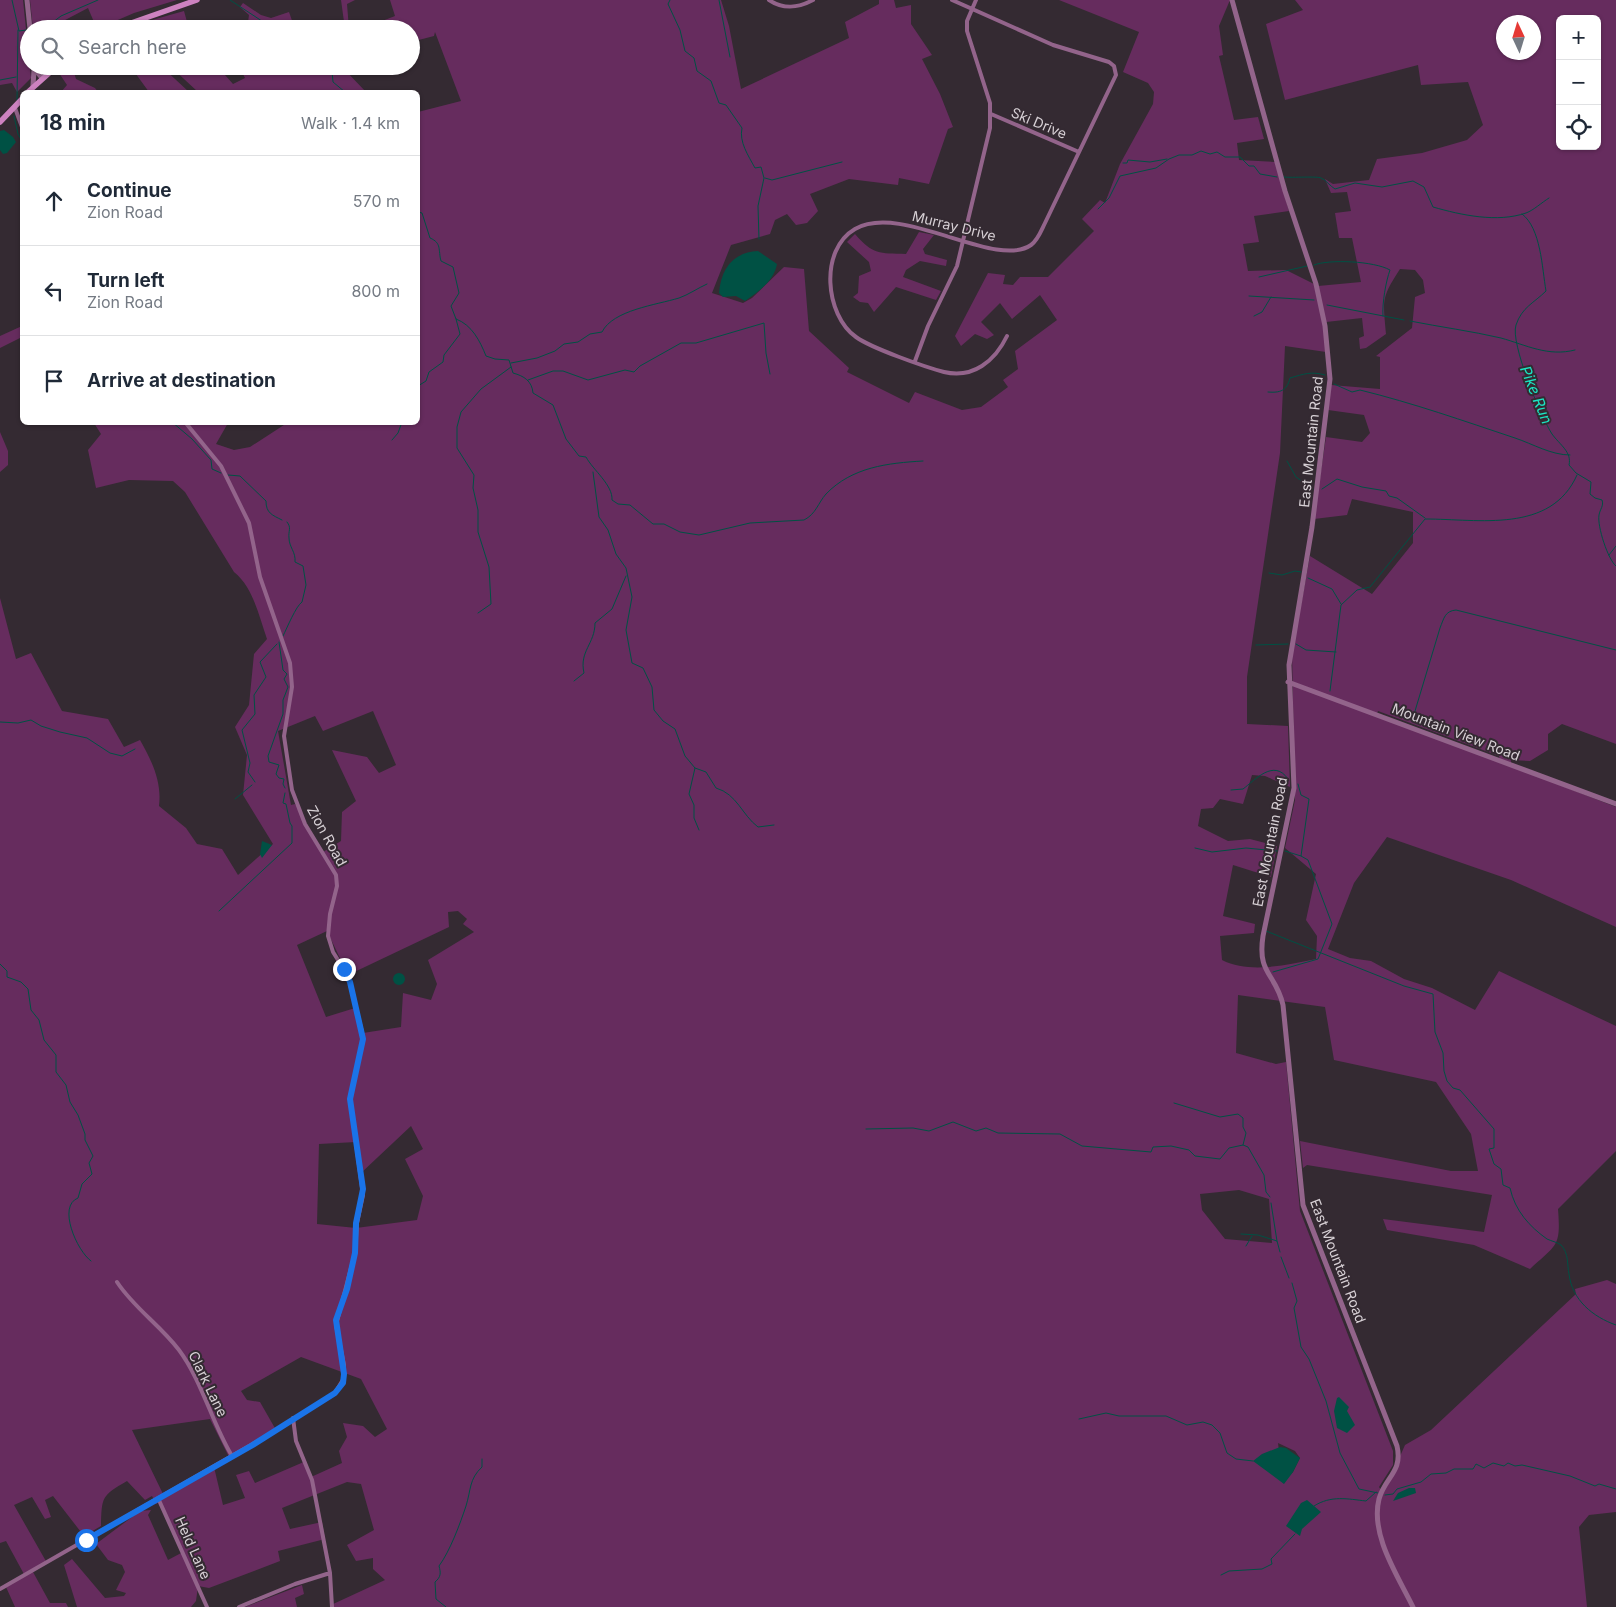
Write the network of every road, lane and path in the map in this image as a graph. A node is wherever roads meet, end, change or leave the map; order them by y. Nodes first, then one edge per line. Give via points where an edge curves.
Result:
1 (27, 0) edge
2 (196, 0) edge
3 (769, 0) edge
4 (813, 0) edge
5 (952, 0) edge
6 (976, 0) edge
7 (1232, 0) edge
8 (972, 9) junction
9 (29, 20) edge
10 (139, 20) edge
11 (33, 75) edge
12 (39, 75) edge
13 (46, 75) edge
14 (42, 78) junction
15 (33, 86) junction
16 (30, 90) edge
17 (20, 102) edge
18 (15, 108) junction
19 (991, 114) junction
20 (0, 122) edge
21 (20, 122) edge
22 (1079, 152) junction
23 (963, 240) junction
24 (1007, 336) dead end
25 (915, 361) junction
26 (187, 425) edge
27 (1288, 682) junction
28 (1616, 804) edge
29 (117, 1282) dead end
30 (293, 1418) junction
31 (232, 1456) junction
32 (158, 1498) junction
33 (330, 1573) junction
34 (0, 1590) edge
35 (207, 1607) edge
36 (239, 1607) edge
37 (332, 1607) edge
38 (1413, 1607) edge

1 - 9 street
2 - 10 main road
3 - 4 street via 791,7
5 - 8 street, Murray Drive
6 - 8 street
7 - 27 street, East Mountain Road via 1281,180 1316,284 1330,368 1320,473
8 - 19 street via 967,21 967,35
8 - 22 street, Murray Drive via 1053,45 1114,66 1116,75
11 - 15 street
12 - 14 street
13 - 14 main road
14 - 15 main road
15 - 16 main road
17 - 18 main road
18 - 20 main road
18 - 21 street
19 - 22 street, Ski Drive
19 - 23 street via 989,136
22 - 23 street, Murray Drive via 1033,243 1013,250 969,244
23 - 25 street via 957,266
23 - 25 street, Murray Drive via 891,222 878,222 864,224 852,231 834,252 830,280 844,325 861,341
24 - 25 street, Murray Drive via 993,359 970,372 949,373
26 - 30 street, Zion Road via 221,466 249,523 262,585 290,663 293,679 284,736 292,790 305,824 336,875 328,936 333,952 348,976 362,1032 350,1099 363,1195 356,1223 353,1262 336,1326 344,1378 335,1393
27 - 28 street, Mountain View Road
27 - 38 street, East Mountain Road via 1294,788 1261,959 1283,1005 1303,1205 1398,1446 1398,1463 1380,1496 1378,1518 1385,1548
29 - 31 street, Clark Lane via 181,1354
30 - 31 street, Zion Road
30 - 33 street via 296,1441 312,1480
31 - 32 street, Zion Road
32 - 34 street, Zion Road
32 - 35 street, Held Lane
33 - 36 street
33 - 37 street

